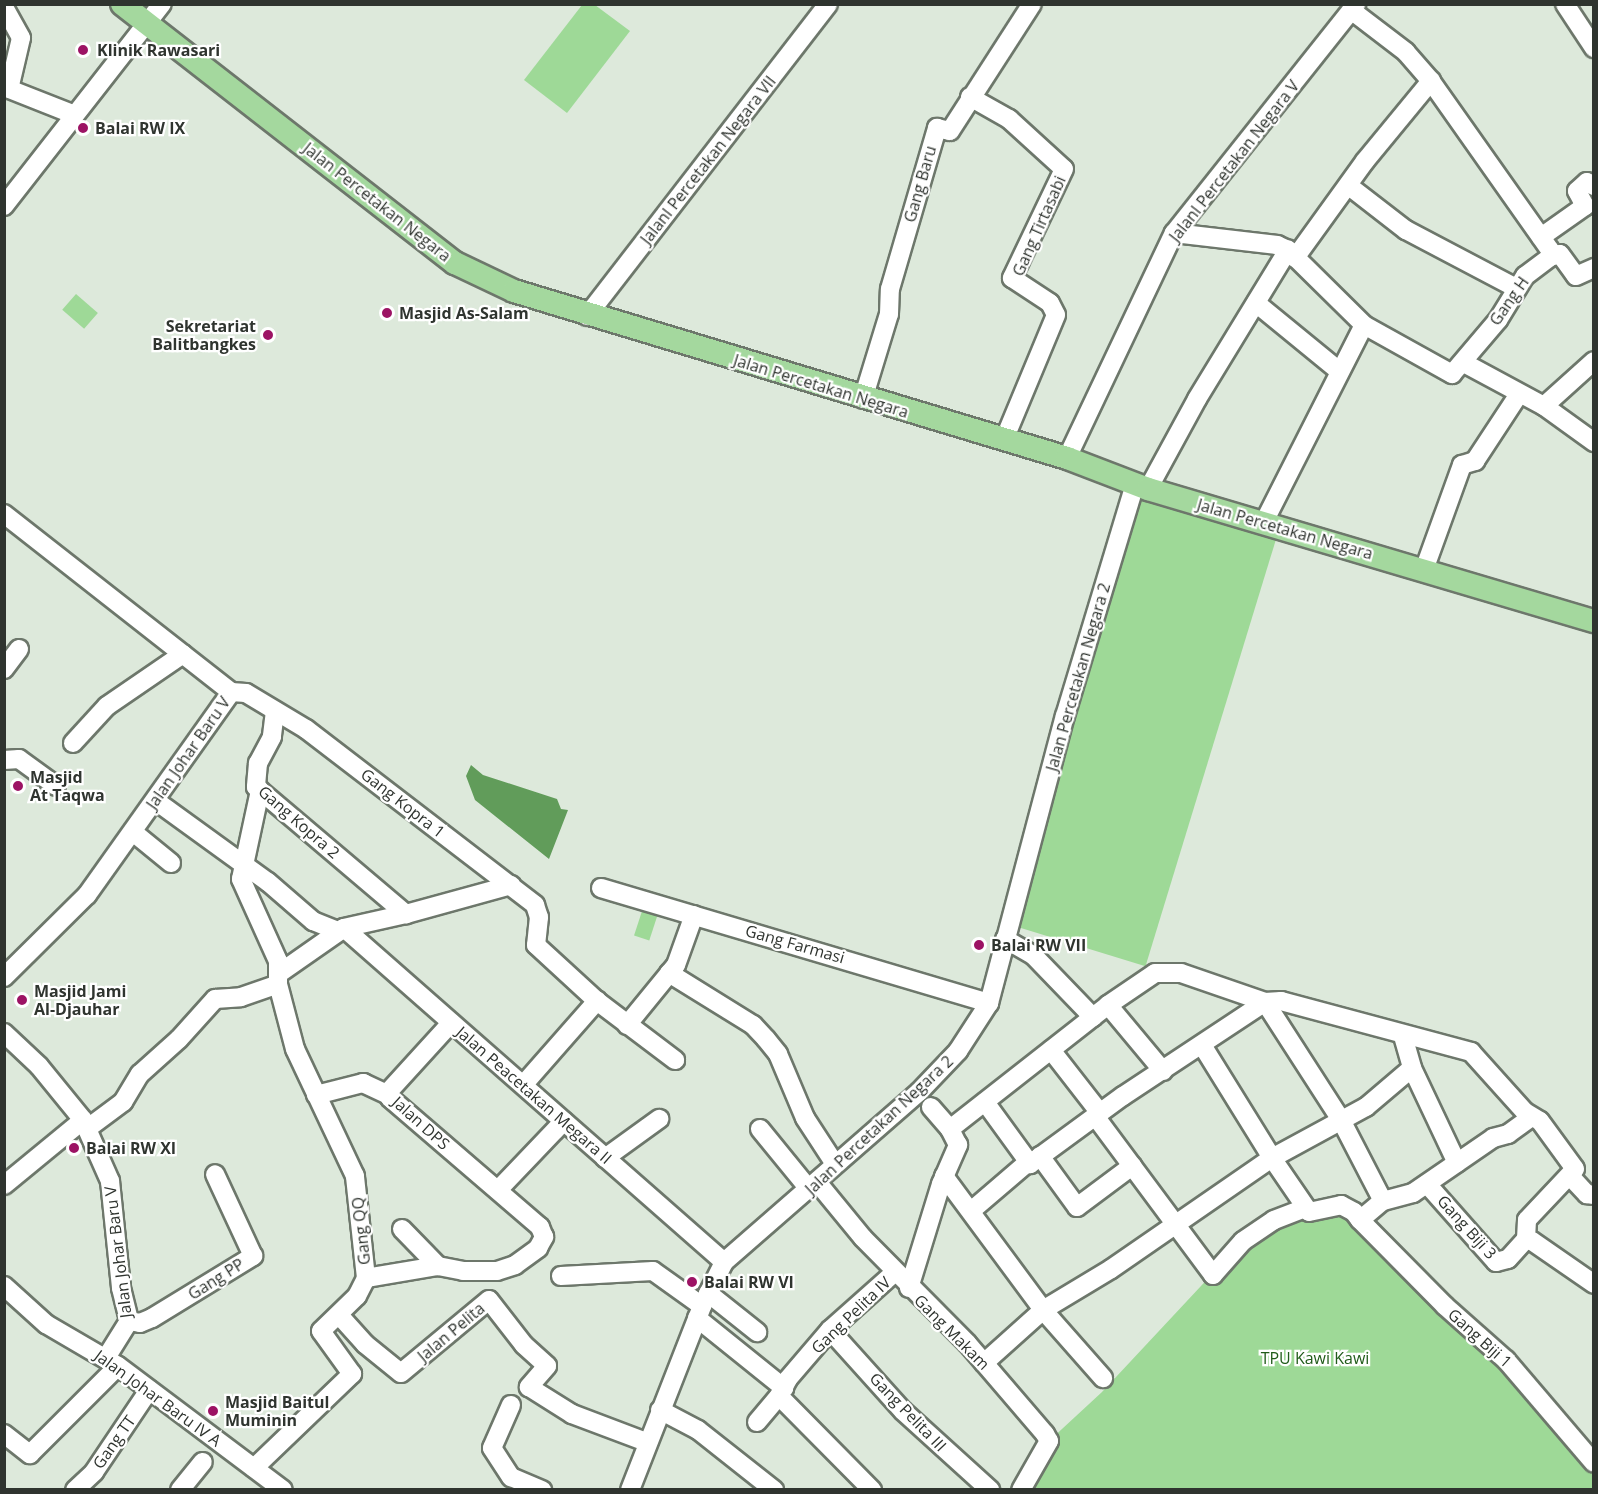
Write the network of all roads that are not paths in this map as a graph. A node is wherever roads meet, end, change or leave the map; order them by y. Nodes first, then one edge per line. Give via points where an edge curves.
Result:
1 (122, 4) edge
2 (162, 4) edge
3 (1032, 4) edge
4 (1565, 4) edge
5 (4, 7) edge
6 (823, 7) edge
7 (1354, 8) edge
8 (146, 24) junction
9 (1593, 48) edge
10 (1431, 81) junction
11 (7, 88) edge
12 (970, 97) junction
13 (75, 115) junction
14 (1349, 186) junction
15 (1593, 186) edge
16 (4, 206) edge
17 (1174, 233) junction
18 (1541, 237) junction
19 (1292, 254) junction
20 (1550, 256) junction
21 (1593, 268) edge
22 (1516, 288) junction
23 (1256, 303) junction
24 (587, 316) junction
25 (1364, 325) junction
26 (1593, 361) edge
27 (1464, 363) junction
28 (1339, 371) junction
29 (1520, 394) junction
30 (863, 399) junction
31 (1544, 406) junction
32 (1004, 440) junction
33 (1593, 442) edge
34 (1067, 458) junction
35 (1142, 486) junction
36 (6, 520) edge
37 (1263, 524) junction
38 (1424, 570) junction
39 (1593, 621) edge
40 (19, 649) dead end
41 (183, 654) junction
42 (4, 669) edge
43 (231, 692) junction
44 (275, 711) junction
45 (73, 743) dead end
46 (4, 760) edge
47 (56, 786) dead end
48 (260, 790) junction
49 (156, 801) junction
50 (133, 832) junction
51 (171, 863) dead end
52 (242, 865) junction
53 (511, 885) junction
54 (601, 888) dead end
55 (404, 913) junction
56 (694, 915) junction
57 (341, 930) junction
58 (1005, 939) junction
59 (669, 973) junction
60 (4, 977) edge
61 (278, 979) junction
62 (597, 1001) junction
63 (1264, 1002) junction
64 (989, 1003) junction
65 (1108, 1005) junction
66 (1093, 1017) junction
67 (451, 1023) junction
68 (627, 1025) junction
69 (4, 1033) edge
70 (1403, 1036) junction
71 (1202, 1045) junction
72 (1051, 1050) junction
73 (675, 1060) dead end
74 (1412, 1068) junction
75 (1163, 1071) junction
76 (524, 1084) junction
77 (316, 1095) junction
78 (388, 1095) junction
79 (985, 1102) junction
80 (931, 1107) dead end
81 (1097, 1114) junction
82 (1531, 1117) junction
83 (659, 1119) dead end
84 (1341, 1120) junction
85 (564, 1121) junction
86 (85, 1124) junction
87 (760, 1129) dead end
88 (950, 1129) junction
89 (604, 1158) junction
90 (1272, 1158) junction
91 (1034, 1160) junction
92 (1457, 1163) junction
93 (835, 1164) junction
94 (1132, 1166) junction
95 (215, 1174) dead end
96 (944, 1176) junction
97 (1570, 1176) junction
98 (1427, 1184) junction
99 (4, 1185) edge
100 (813, 1185) junction
101 (498, 1190) junction
102 (1593, 1195) edge
103 (1383, 1201) junction
104 (1305, 1208) junction
105 (971, 1212) junction
106 (1360, 1220) junction
107 (1177, 1224) junction
108 (402, 1228) dead end
109 (1526, 1239) junction
110 (724, 1262) junction
111 (438, 1266) junction
112 (896, 1272) junction
113 (561, 1276) dead end
114 (366, 1278) junction
115 (1593, 1284) edge
116 (909, 1288) junction
117 (8, 1297) edge
118 (702, 1305) junction
119 (1043, 1310) junction
120 (339, 1315) junction
121 (129, 1321) junction
122 (830, 1330) junction
123 (757, 1332) dead end
124 (112, 1362) junction
125 (984, 1363) junction
126 (1103, 1378) dead end
127 (150, 1390) junction
128 (781, 1392) junction
129 (511, 1405) dead end
130 (660, 1410) junction
131 (757, 1422) dead end
132 (4, 1434) edge
133 (646, 1443) junction
134 (203, 1462) dead end
135 (1593, 1463) edge
136 (254, 1468) junction
137 (637, 1486) edge
138 (75, 1490) edge
139 (180, 1490) edge
140 (283, 1490) edge
141 (542, 1490) edge
142 (774, 1490) edge
143 (872, 1490) edge
144 (990, 1490) edge
145 (1021, 1490) edge

1 - 8 main road, Jalan Percetakan Negara
2 - 8 street
3 - 12 street, Gang Baru
4 - 9 street
5 - 11 street via 21,38
6 - 24 street, Jalanl Percetakan Negara VII
7 - 10 street via 1406,52
7 - 17 street, Jalanl Percetakan Negara V
8 - 13 street
8 - 24 main road, Jalan Percetakan Negara via 455,263 514,291
10 - 14 street, Jalan Percetakan Negara 2
10 - 18 street
11 - 13 street
12 - 30 street, Gang Baru via 950,130 937,128
12 - 32 street, Gang Tirtasabi via 1009,119 1064,169 1012,278 1056,308 1056,315
13 - 16 street
14 - 19 street, Jalan Percetakan Negara 2
14 - 22 street via 1406,230
15 - 18 street via 1587,182 1576,192 1584,208
17 - 19 street via 1277,245
17 - 34 street, Jalanl Percetakan Negara V
18 - 20 street
19 - 23 street, Jalan Percetakan Negara 2
19 - 25 street
20 - 21 street via 1560,254 1576,276
20 - 22 street, Gang H
22 - 27 street, Gang H
23 - 28 street
23 - 35 street, Jalan Percetakan Negara 2
24 - 30 main road, Jalan Percetakan Negara
25 - 27 street via 1448,373 1457,373
25 - 28 street
26 - 31 street
27 - 29 street
28 - 37 street
29 - 31 street
29 - 38 street via 1475,461 1462,465
30 - 32 main road, Jalan Percetakan Negara
31 - 33 street
32 - 34 main road, Jalan Percetakan Negara
34 - 35 main road, Jalan Percetakan Negara
35 - 37 main road, Jalan Percetakan Negara
35 - 58 street, Jalan Percetakan Negara 2 via 1065,716
36 - 41 street, Jalan Johar Baru V
37 - 38 main road, Jalan Percetakan Negara
38 - 39 main road, Jalan Percetakan Negara
40 - 42 street
41 - 43 street, Jalan Johar Baru V
41 - 45 street via 107,706
43 - 44 street, Gang Kopra 1 via 246,693
43 - 49 street, Jalan Johar Baru V
44 - 48 street, Gang Kopra 2 via 272,737 254,780
44 - 53 street, Gang Kopra 1 via 351,761
46 - 47 street via 23,761
48 - 52 street
48 - 55 street, Gang Kopra 2
49 - 50 street, Jalan Johar Baru V
49 - 52 street, Jalan Peacetakan Megara II
50 - 51 street
50 - 60 street, Jalan Johar Baru V via 87,895
52 - 57 street, Jalan Peacetakan Megara II via 313,921
52 - 61 street, Gang QQ via 242,879 267,932
53 - 55 street
53 - 62 street, Gang Kopra 1 via 538,911 536,945
54 - 56 street, Gang Farmasi
55 - 57 street
56 - 59 street via 680,957
56 - 64 street, Gang Farmasi
57 - 61 street
57 - 67 street, Jalan Peacetakan Megara II
58 - 64 street, Jalan Percetakan Negara 2
58 - 66 street via 1034,956
59 - 68 street
59 - 93 street via 753,1025 766,1039 778,1054 805,1118
61 - 77 street, Gang QQ via 295,1049
61 - 86 street via 241,998 215,999 140,1074 123,1102
62 - 68 street
62 - 76 street
63 - 65 street via 1166,972 1148,976
63 - 70 street via 1281,1001
63 - 71 street
63 - 84 street
64 - 93 street, Jalan Percetakan Negara 2 via 970,1036 946,1064
65 - 66 street
65 - 75 street
66 - 72 street
67 - 76 street, Jalan Peacetakan Megara II
67 - 78 street, Jalan DPS
68 - 73 street
69 - 86 street, Jalan Johar Baru V via 39,1066
70 - 74 street
70 - 82 street via 1471,1052
71 - 75 street
71 - 90 street
72 - 79 street
72 - 81 street
74 - 84 street via 1366,1107
74 - 92 street
75 - 81 street
76 - 85 street, Jalan Peacetakan Megara II
77 - 78 street via 363,1083
77 - 114 street, Gang QQ via 355,1176
78 - 101 street, Jalan DPS
79 - 88 street
79 - 91 street
80 - 88 street
81 - 91 street
81 - 94 street
82 - 92 street
82 - 97 street via 1540,1121 1574,1164
83 - 89 street
84 - 90 street
84 - 103 street
85 - 89 street, Jalan Peacetakan Megara II
85 - 101 street
86 - 99 street
86 - 121 street, Jalan Johar Baru V via 112,1189 116,1249
87 - 100 street, Gang Makam
88 - 96 street via 958,1145
89 - 110 street, Jalan Peacetakan Megara II
90 - 104 street
90 - 107 street
91 - 94 street via 1077,1207
91 - 105 street
92 - 98 street
93 - 100 street, Jalan Percetakan Negara 2
94 - 107 street
95 - 121 street, Gang PP via 254,1256 152,1318 140,1323
96 - 105 street
96 - 116 street
97 - 102 street via 1587,1194
97 - 109 street via 1527,1220
98 - 103 street via 1413,1194
98 - 109 street, Gang Biji 3 via 1496,1262 1508,1259
100 - 110 street, Jalan Percetakan Negara 2
100 - 112 street, Gang Makam
101 - 111 street, Jalan DPS via 540,1227 544,1237 538,1248 496,1271
103 - 106 street
104 - 106 street, Gang Biji 1 via 1315,1212 1341,1205
104 - 107 street via 1274,1220 1243,1241 1213,1275
105 - 119 street
106 - 135 street, Gang Biji 1 via 1445,1306 1506,1360
107 - 119 street
108 - 111 street
109 - 115 street
110 - 118 street, Jalan Percetakan Negara 2
111 - 114 street
112 - 116 street, Gang Makam
112 - 122 street, Gang Pelita IV
113 - 118 street via 653,1270
114 - 120 street, Gang QQ via 357,1296
116 - 125 street, Gang Makam
117 - 124 street, Jalan Johar Baru IV A
118 - 123 street
118 - 128 street
118 - 130 street, Jalan Percetakan Negara 2
119 - 125 street
119 - 126 street
120 - 133 street, Jalan Pelita via 365,1344 401,1373 489,1300 546,1366 529,1387 572,1414
120 - 136 street, Gang QQ via 321,1331 352,1374
121 - 124 street, Jalan Johar Baru V
122 - 128 street, Gang Pelita IV
122 - 144 street, Gang Pelita III via 903,1411
124 - 127 street, Jalan Johar Baru IV A
124 - 132 street, Jalan Johar Baru V via 30,1454
125 - 145 street, Gang Makam via 1048,1441
127 - 136 street, Jalan Johar Baru IV A
127 - 138 street, Gang TT via 94,1472
128 - 131 street, Gang Pelita IV
128 - 143 street
129 - 141 street via 492,1448 511,1477
130 - 133 street, Jalan Percetakan Negara 2
130 - 142 street via 698,1430
133 - 137 street, Jalan Percetakan Negara 2
134 - 139 street
136 - 140 street, Jalan Johar Baru IV A

